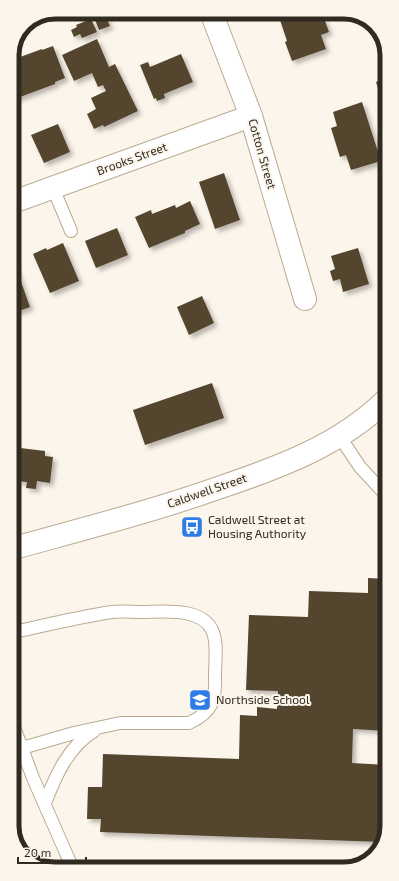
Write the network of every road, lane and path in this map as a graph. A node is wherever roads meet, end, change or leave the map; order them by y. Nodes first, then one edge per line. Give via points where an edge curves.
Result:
1 (214, 19) edge
2 (251, 116) junction
3 (53, 188) junction
4 (19, 197) edge
5 (71, 231) dead end
6 (305, 299) dead end
7 (380, 405) edge
8 (340, 436) junction
9 (380, 489) edge
10 (19, 547) edge
11 (19, 631) edge
12 (99, 728) junction
13 (19, 740) edge
14 (22, 748) junction
15 (45, 803) junction
16 (70, 862) edge

1 - 2 street, Cotton Street
2 - 3 street, Brooks Street
2 - 6 street, Cotton Street
3 - 4 street, Brooks Street
3 - 5 lane
7 - 8 street, Caldwell Street
8 - 9 lane via 360,467
8 - 10 street, Caldwell Street via 298,459 175,503
11 - 12 lane via 114,612 182,612 206,621 215,640 216,686 209,709 188,723 120,723
12 - 14 lane
12 - 15 lane via 83,738 72,750 52,784
13 - 14 lane
14 - 15 lane
15 - 16 lane

